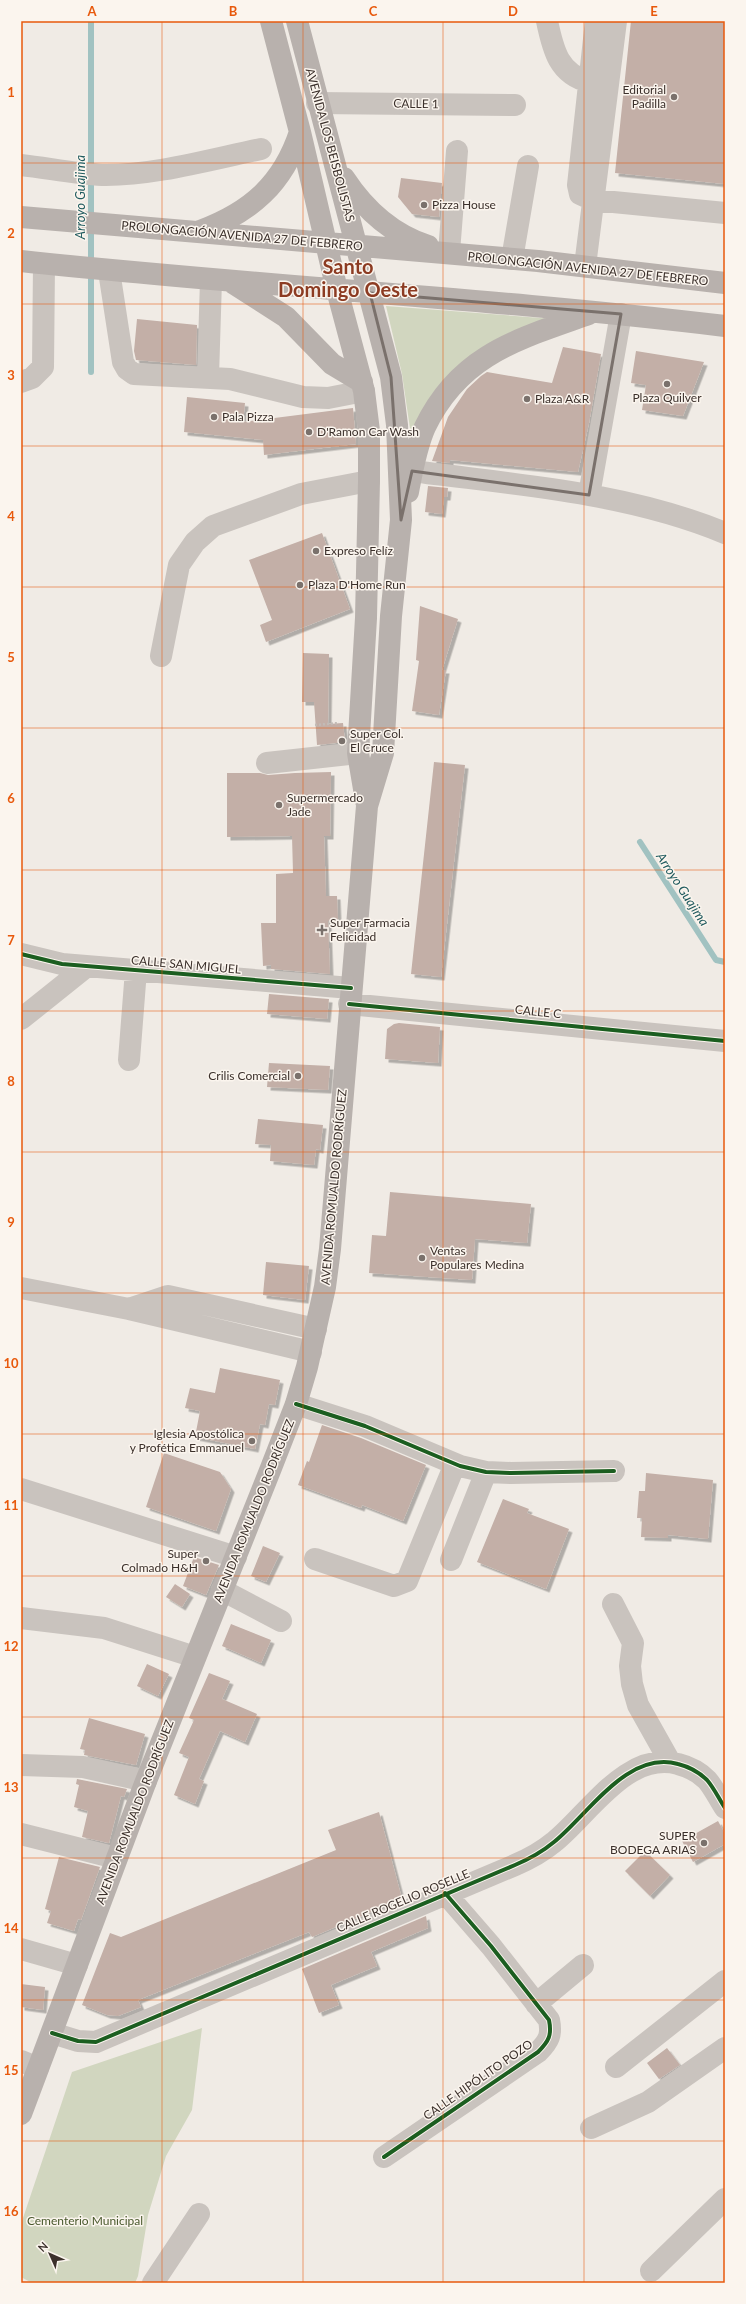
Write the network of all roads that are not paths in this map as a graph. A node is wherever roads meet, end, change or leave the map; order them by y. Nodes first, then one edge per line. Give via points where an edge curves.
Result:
1 (271, 21) edge
2 (297, 21) edge
3 (547, 21) edge
4 (596, 21) edge
5 (616, 21) edge
6 (590, 82) junction
7 (317, 103) junction
8 (515, 106) dead end
9 (300, 132) junction
10 (261, 149) dead end
11 (457, 150) dead end
12 (21, 165) edge
13 (335, 165) junction
14 (528, 166) dead end
15 (593, 200) junction
16 (725, 213) edge
17 (21, 217) edge
18 (195, 233) junction
19 (325, 242) junction
20 (358, 246) junction
21 (452, 254) junction
22 (512, 259) junction
23 (21, 261) edge
24 (49, 264) junction
25 (585, 266) junction
26 (104, 271) junction
27 (218, 280) junction
28 (725, 283) edge
29 (337, 290) junction
30 (370, 293) junction
31 (596, 311) junction
32 (620, 314) junction
33 (725, 326) edge
34 (208, 377) junction
35 (21, 382) edge
36 (363, 387) junction
37 (412, 471) junction
38 (370, 481) junction
39 (589, 495) junction
40 (401, 520) junction
41 (725, 533) edge
42 (161, 656) dead end
43 (358, 753) junction
44 (267, 763) dead end
45 (367, 806) junction
46 (21, 954) edge
47 (86, 966) junction
48 (136, 970) junction
49 (350, 996) junction
50 (21, 1019) edge
51 (725, 1041) edge
52 (129, 1060) dead end
53 (21, 1288) edge
54 (129, 1309) junction
55 (316, 1329) junction
56 (311, 1352) junction
57 (296, 1404) junction
58 (455, 1464) junction
59 (614, 1471) dead end
60 (486, 1472) junction
61 (21, 1489) edge
62 (236, 1556) junction
63 (315, 1559) dead end
64 (451, 1560) dead end
65 (222, 1590) junction
66 (613, 1604) dead end
67 (21, 1618) edge
68 (282, 1621) dead end
69 (195, 1657) junction
70 (670, 1762) junction
71 (21, 1765) edge
72 (146, 1780) junction
73 (725, 1808) edge
74 (21, 1834) edge
75 (116, 1858) junction
76 (446, 1893) junction
77 (21, 1949) edge
78 (78, 1965) junction
79 (583, 1965) dead end
80 (725, 1981) edge
81 (536, 2004) junction
82 (52, 2033) junction
83 (725, 2048) edge
84 (30, 2065) edge
85 (616, 2067) dead end
86 (21, 2114) edge
87 (591, 2128) dead end
88 (384, 2157) dead end
89 (725, 2199) edge
90 (199, 2214) dead end
91 (651, 2272) dead end
92 (153, 2283) edge

1 - 9 main road
2 - 7 main road, AVENIDA LOS BEISBOLISTAS
3 - 6 street via 551,42 566,72 577,79
4 - 6 street
5 - 15 street
6 - 15 street via 578,185 580,194
7 - 8 street, CALLE 1
7 - 13 main road, AVENIDA LOS BEISBOLISTAS
9 - 18 main road via 292,155 278,177 261,196 241,212
9 - 19 main road
10 - 12 street via 172,167 102,175
11 - 21 street
13 - 20 main road, AVENIDA LOS BEISBOLISTAS
13 - 21 main road via 372,215 397,233
14 - 22 street
15 - 16 street
15 - 25 street
17 - 18 main road, PROLONGACIÓN AVENIDA 27 DE FEBRERO
18 - 19 main road, PROLONGACIÓN AVENIDA 27 DE FEBRERO
19 - 20 main road, PROLONGACIÓN AVENIDA 27 DE FEBRERO
19 - 29 main road
20 - 21 main road, PROLONGACIÓN AVENIDA 27 DE FEBRERO
20 - 30 main road, AVENIDA LOS BEISBOLISTAS
21 - 22 main road, PROLONGACIÓN AVENIDA 27 DE FEBRERO
22 - 25 main road, PROLONGACIÓN AVENIDA 27 DE FEBRERO
23 - 24 main road
24 - 26 main road
24 - 35 street via 43,367 32,378
25 - 28 main road, PROLONGACIÓN AVENIDA 27 DE FEBRERO
26 - 27 main road
26 - 34 street via 123,362 127,369 134,374
27 - 29 main road
27 - 34 street
27 - 36 main road via 286,317 332,364
29 - 30 main road
29 - 36 main road, AVENIDA ROMUALDO RODRÍGUEZ
30 - 31 main road
30 - 40 main road, AVENIDA ROMUALDO RODRÍGUEZ via 391,377 397,425
31 - 32 main road
31 - 37 main road via 512,342 491,353 462,374 434,410 424,429
32 - 33 main road
32 - 39 street
34 - 36 street via 247,383 304,397 328,398
36 - 38 main road, AVENIDA ROMUALDO RODRÍGUEZ via 369,431
37 - 39 street
37 - 40 main road
38 - 42 street via 302,494 213,526 195,542 179,565
38 - 43 main road, AVENIDA ROMUALDO RODRÍGUEZ via 366,618
39 - 41 street via 695,520
40 - 45 main road, AVENIDA ROMUALDO RODRÍGUEZ via 391,616 383,753
43 - 44 street
43 - 45 main road, AVENIDA ROMUALDO RODRÍGUEZ
45 - 49 main road, AVENIDA ROMUALDO RODRÍGUEZ
46 - 47 street, CALLE SAN MIGUEL via 62,964
47 - 48 street, CALLE SAN MIGUEL
47 - 50 street
48 - 49 street, CALLE SAN MIGUEL
48 - 52 street
49 - 51 street, CALLE C
49 - 55 main road, AVENIDA ROMUALDO RODRÍGUEZ via 330,1249
53 - 54 street
54 - 55 street via 168,1296
54 - 56 street
55 - 56 main road, AVENIDA ROMUALDO RODRÍGUEZ
56 - 57 main road, AVENIDA ROMUALDO RODRÍGUEZ
57 - 58 street via 365,1426
57 - 62 main road, AVENIDA ROMUALDO RODRÍGUEZ
58 - 60 street
58 - 63 street via 407,1581 394,1586
59 - 60 street
60 - 64 street
61 - 62 street
62 - 65 main road, AVENIDA ROMUALDO RODRÍGUEZ
65 - 68 street
65 - 69 main road, AVENIDA ROMUALDO RODRÍGUEZ
66 - 70 street via 633,1643 630,1666 638,1706
67 - 69 street via 104,1628
69 - 72 main road, AVENIDA ROMUALDO RODRÍGUEZ
70 - 73 street, CALLE ROGELIO ROSELLE via 694,1768 708,1780
70 - 76 street, CALLE ROGELIO ROSELLE via 644,1765 614,1783 555,1842 535,1856
71 - 72 street via 83,1767
72 - 75 main road, AVENIDA ROMUALDO RODRÍGUEZ
74 - 75 street
75 - 78 main road, AVENIDA ROMUALDO RODRÍGUEZ
76 - 81 street, CALLE HIPÓLITO POZO
76 - 82 street, CALLE ROGELIO ROSELLE via 96,2042 78,2041
77 - 78 street
78 - 82 main road, AVENIDA ROMUALDO RODRÍGUEZ
79 - 81 street
80 - 85 street
81 - 88 street, CALLE HIPÓLITO POZO via 549,2020 549,2042
82 - 84 main road, AVENIDA ROMUALDO RODRÍGUEZ
83 - 87 street via 648,2102
84 - 86 main road, AVENIDA ROMUALDO RODRÍGUEZ
89 - 91 street
90 - 92 street

